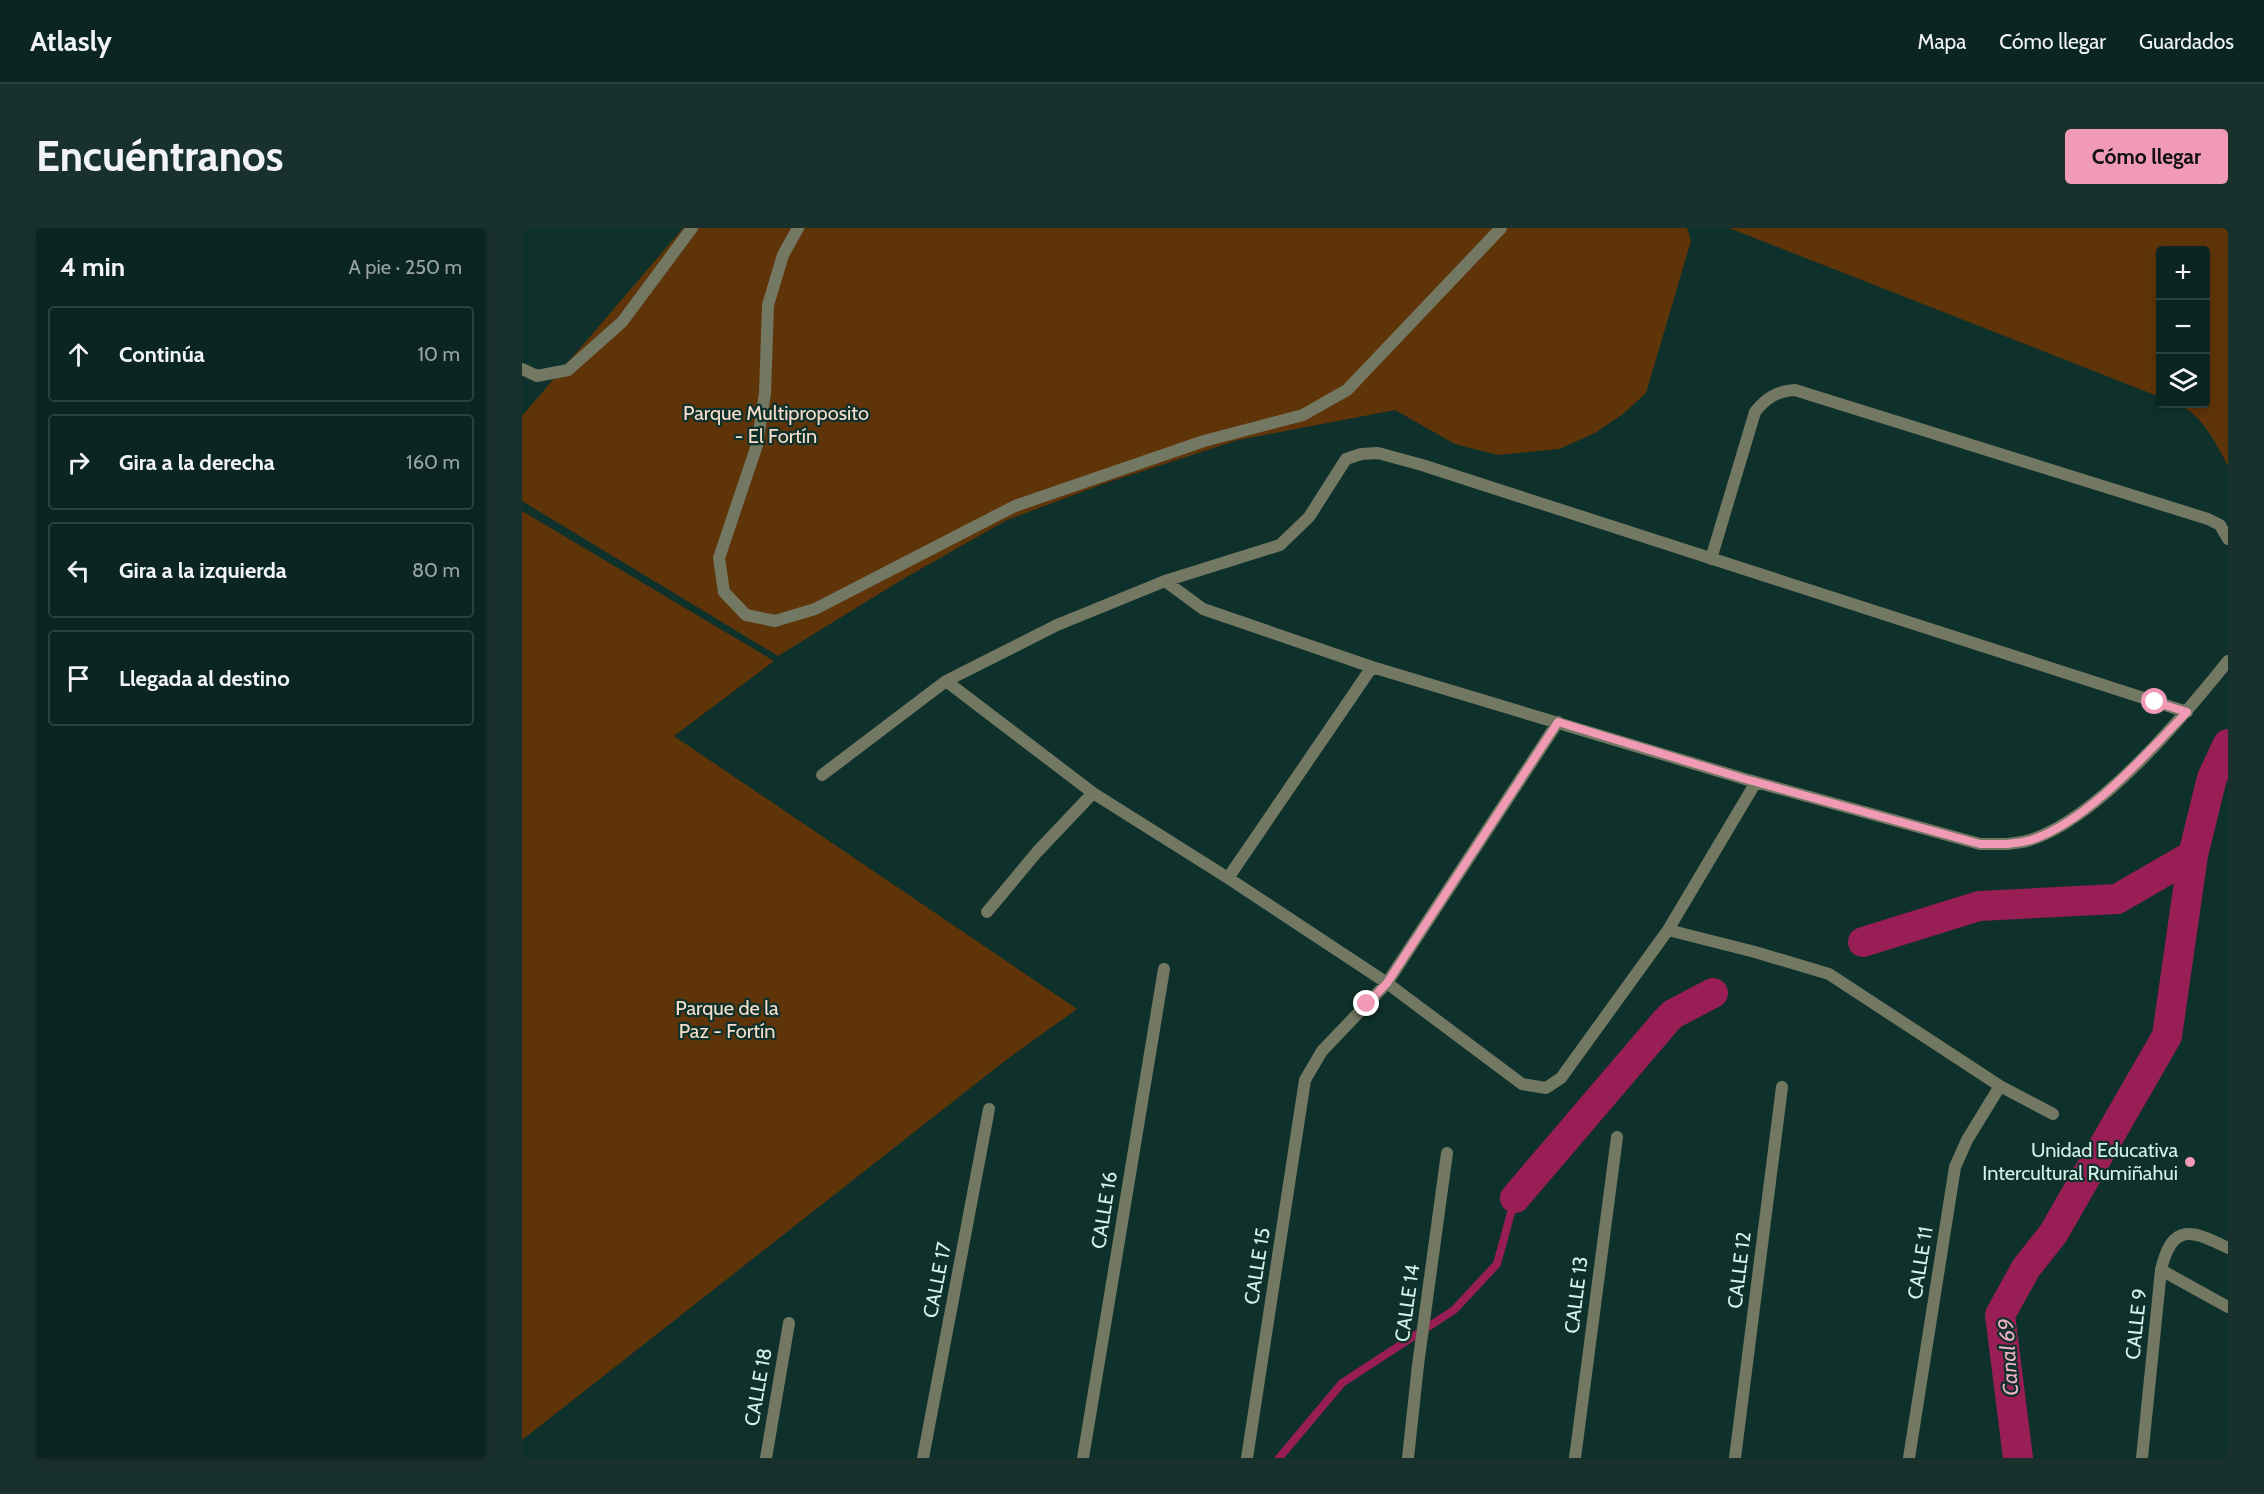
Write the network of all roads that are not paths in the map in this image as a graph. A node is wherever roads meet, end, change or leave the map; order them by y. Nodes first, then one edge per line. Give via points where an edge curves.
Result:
1 (692, 228) edge
2 (798, 228) edge
3 (1501, 228) edge
4 (522, 369) edge
5 (2228, 539) edge
6 (1711, 559) junction
7 (1165, 581) junction
8 (2228, 661) edge
9 (1372, 667) junction
10 (946, 681) junction
11 (2187, 712) junction
12 (1558, 722) junction
13 (822, 776) dead end
14 (1756, 782) junction
15 (1093, 793) junction
16 (1228, 878) junction
17 (987, 912) dead end
18 (1668, 930) junction
19 (1164, 969) dead end
20 (1387, 983) junction
21 (2000, 1086) junction
22 (1782, 1087) dead end
23 (989, 1109) dead end
24 (2054, 1114) dead end
25 (1617, 1137) dead end
26 (1447, 1153) dead end
27 (2228, 1248) edge
28 (2161, 1270) junction
29 (2228, 1306) edge
30 (789, 1323) dead end
31 (766, 1458) edge
32 (924, 1458) edge
33 (1083, 1458) edge
34 (1247, 1458) edge
35 (1408, 1458) edge
36 (1575, 1458) edge
37 (1736, 1458) edge
38 (1909, 1458) edge
39 (2142, 1458) edge

1 - 4 street via 622,322 568,370 537,376
2 - 3 street via 783,255 768,305 765,393 757,445 719,558 724,592 746,615 775,621 815,609 1015,506 1204,441 1303,415 1347,390
5 - 6 street via 2220,525 2208,519 1795,390 1766,399 1755,412
6 - 7 street via 1378,453 1346,459 1308,517 1280,545
6 - 11 street
7 - 9 street via 1203,609
7 - 10 street via 1057,624
8 - 11 street
9 - 12 street
9 - 16 street
10 - 13 street
10 - 15 street
11 - 14 street via 2121,779 2085,809 2043,835 2009,844 1980,844
12 - 14 street
12 - 20 street
14 - 18 street
15 - 16 street
15 - 17 street
16 - 20 street
18 - 20 street via 1561,1078 1546,1088 1522,1084
18 - 21 street via 1828,974
19 - 33 street, CALLE 16
20 - 34 street, CALLE 15 via 1322,1051 1305,1080
21 - 24 street
21 - 38 street, CALLE 11 via 1955,1167
22 - 37 street, CALLE 12
23 - 32 street, CALLE 17
25 - 36 street, CALLE 13
26 - 35 street, CALLE 14
27 - 28 street via 2192,1232 2181,1234 2164,1255
28 - 29 street, CALLE 9
28 - 39 street, CALLE 9
30 - 31 street, CALLE 18

